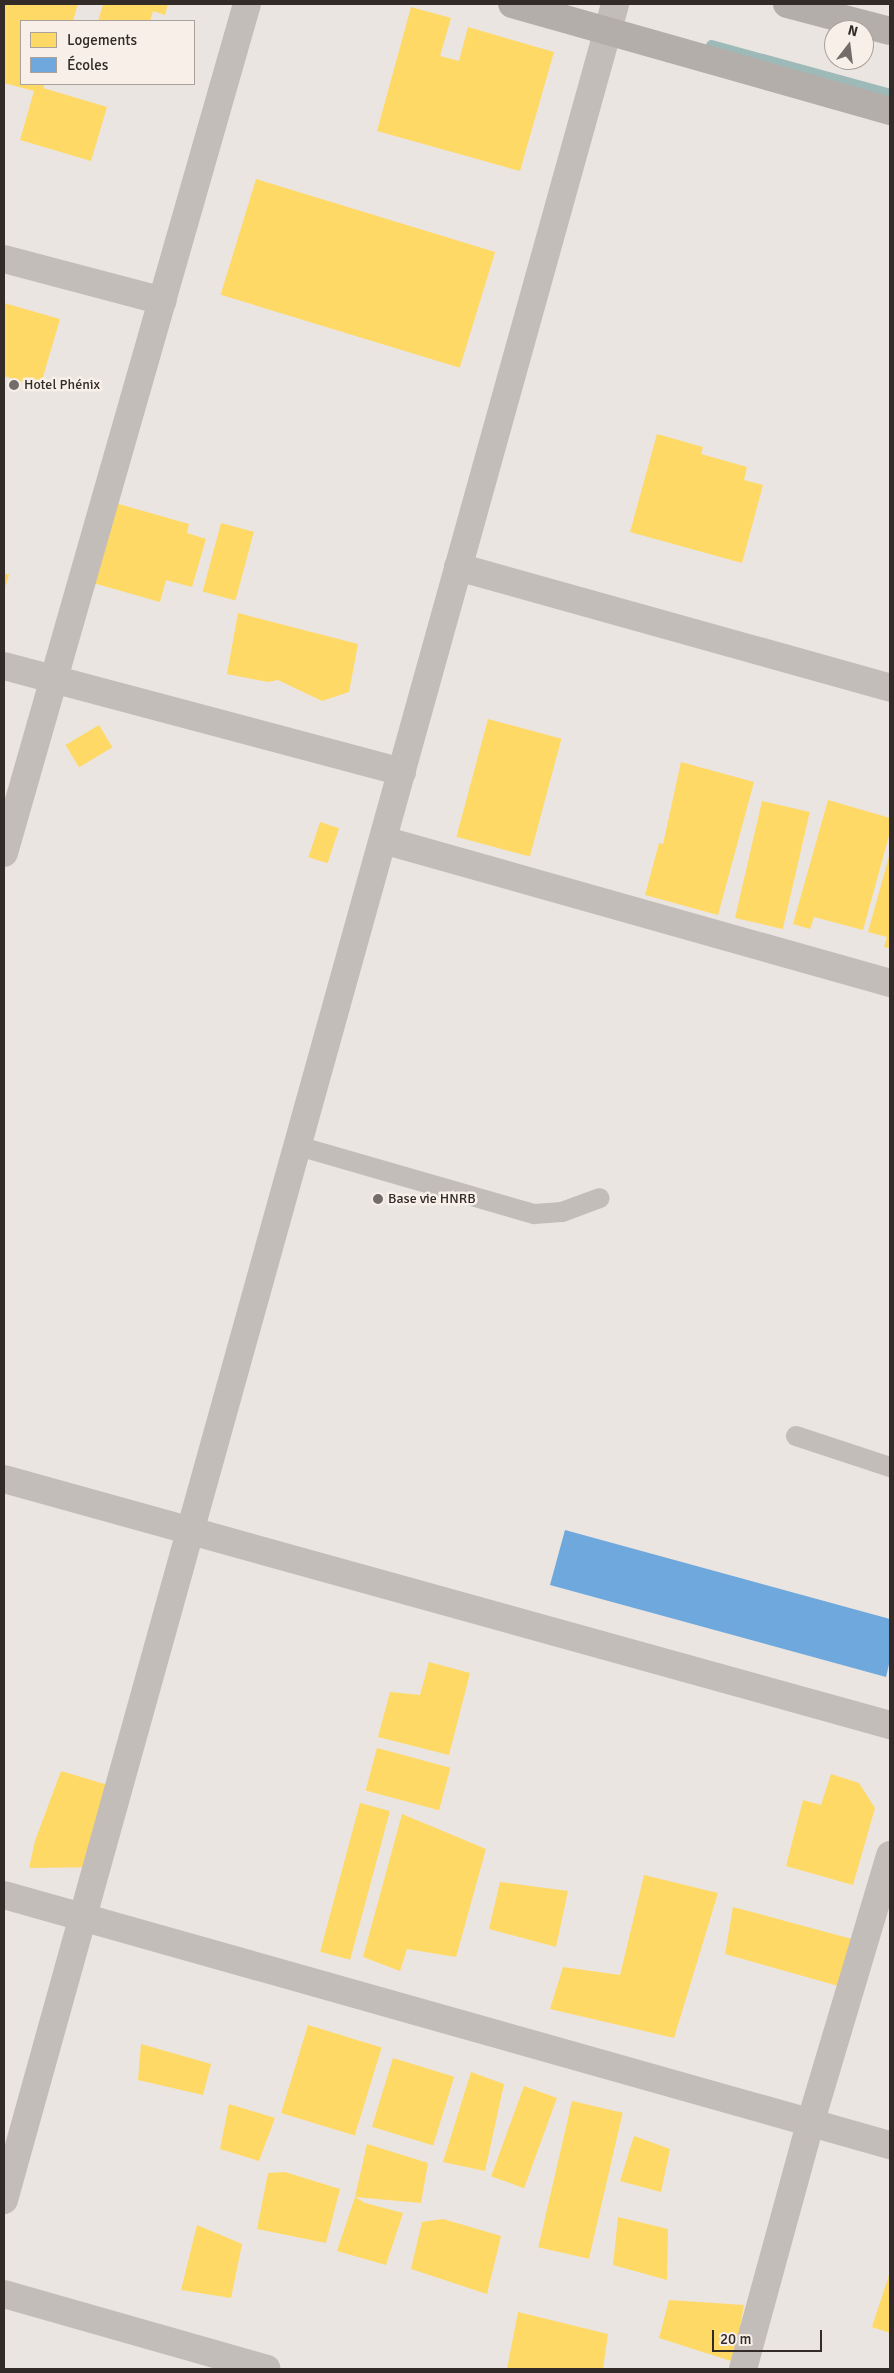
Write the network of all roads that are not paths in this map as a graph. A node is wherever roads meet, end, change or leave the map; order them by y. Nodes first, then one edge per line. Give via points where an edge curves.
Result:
1 (247, 4) edge
2 (512, 4) edge
3 (615, 4) edge
4 (787, 4) edge
5 (607, 29) junction
6 (890, 31) edge
7 (890, 111) edge
8 (4, 259) edge
9 (163, 302) junction
10 (458, 567) junction
11 (4, 666) edge
12 (54, 680) junction
13 (890, 688) edge
14 (402, 772) junction
15 (383, 840) junction
16 (4, 852) edge
17 (890, 983) edge
18 (298, 1146) junction
19 (600, 1198) dead end
20 (796, 1436) dead end
21 (890, 1468) edge
22 (4, 1479) edge
23 (191, 1529) junction
24 (890, 1725) edge
25 (890, 1855) edge
26 (4, 1895) edge
27 (83, 1917) junction
28 (810, 2124) junction
29 (890, 2145) edge
30 (4, 2200) edge
31 (4, 2294) edge
32 (267, 2369) edge
33 (743, 2369) edge

1 - 9 street
2 - 5 street
3 - 5 street
4 - 6 street
5 - 7 street
5 - 10 street
8 - 9 street
9 - 12 street
10 - 13 street
10 - 14 street
11 - 12 street
12 - 14 street
12 - 16 street
14 - 15 street
15 - 17 street
15 - 18 street
18 - 19 lane via 534,1214 562,1212
18 - 23 street
20 - 21 lane
22 - 23 street
23 - 24 street
23 - 27 street
25 - 28 street
26 - 27 street
27 - 28 street
27 - 30 street
28 - 29 street
28 - 33 street
31 - 32 street

